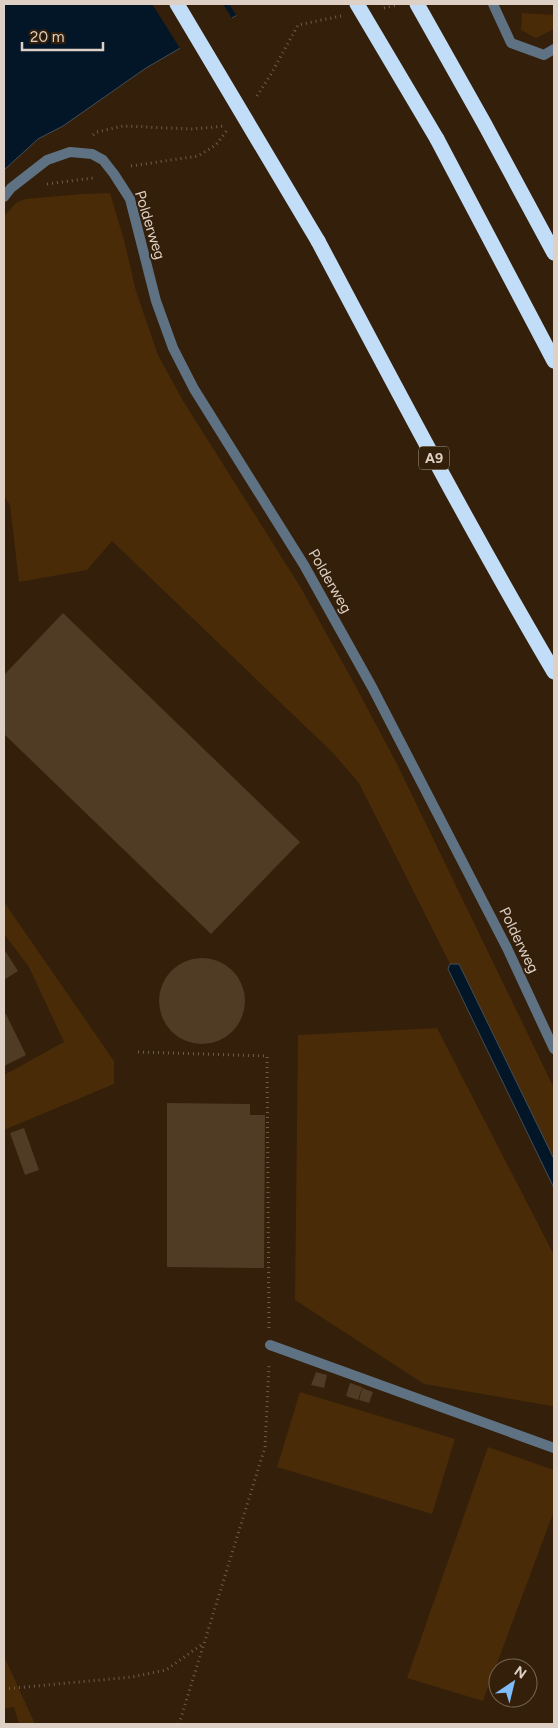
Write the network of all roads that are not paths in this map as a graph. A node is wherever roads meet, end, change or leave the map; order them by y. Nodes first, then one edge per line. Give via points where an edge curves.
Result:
1 (177, 4) edge
2 (357, 4) edge
3 (418, 4) edge
4 (492, 4) edge
5 (554, 49) edge
6 (4, 197) edge
7 (554, 253) edge
8 (554, 361) edge
9 (554, 672) edge
10 (554, 1048) edge
11 (270, 1344) road end
12 (554, 1448) edge

1 - 9 highway, A9, bridge via 318,241 418,430
2 - 8 highway, bridge via 437,139
3 - 7 highway
4 - 5 street via 512,43 544,55
6 - 10 street, Polderweg via 47,160 70,152 92,154 103,160 130,199 156,301 173,348 194,389 304,565 372,687 507,948
11 - 12 street

